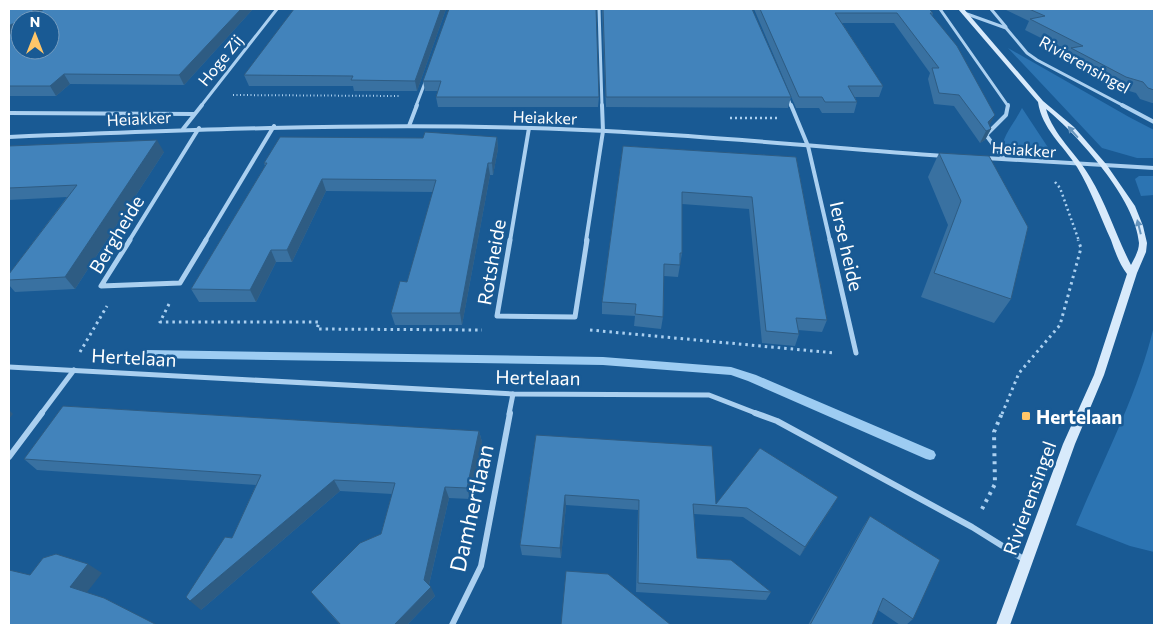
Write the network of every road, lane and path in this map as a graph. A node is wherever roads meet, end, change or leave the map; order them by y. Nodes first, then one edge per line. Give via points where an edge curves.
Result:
1 (277, 9) edge
2 (599, 9) edge
3 (940, 9) edge
4 (960, 9) edge
5 (991, 9) edge
6 (967, 14) junction
7 (1006, 28) junction
8 (426, 79) edge
9 (785, 91) edge
10 (208, 95) junction
11 (420, 96) junction
12 (1041, 102) junction
13 (9, 113) edge
14 (194, 114) junction
15 (1154, 122) edge
16 (274, 126) junction
17 (409, 126) junction
18 (199, 128) junction
19 (529, 128) junction
20 (183, 129) junction
21 (603, 131) junction
22 (9, 138) edge
23 (808, 146) junction
24 (952, 157) edge
25 (979, 158) edge
26 (1004, 159) junction
27 (1079, 165) junction
28 (1102, 165) junction
29 (1154, 168) edge
30 (1060, 188) dead end
31 (1130, 272) junction
32 (180, 283) junction
33 (119, 286) junction
34 (497, 316) junction
35 (575, 316) junction
36 (856, 354) joint
37 (9, 367) edge
38 (74, 370) junction
39 (513, 394) junction
40 (9, 457) edge
41 (972, 527) junction
42 (1025, 560) junction
43 (452, 625) edge
44 (1003, 625) edge

1 - 10 street, Hoge Zij
2 - 21 street
3 - 26 street via 1008,104 1006,115 986,135
4 - 6 street, Rivierensingel
5 - 7 street, Rivierensingel
6 - 7 street, Rivierensingel
6 - 12 street, Rivierensingel
7 - 15 street, Rivierensingel via 1037,60
8 - 11 street
9 - 23 street, Ierse heide
10 - 11 path
10 - 14 street, Hoge Zij
11 - 17 street
12 - 27 street, Rivierensingel via 1042,115
28 -> 12 street, Rivierensingel via 1057,113
13 - 14 street, Heiakker
14 - 20 street, Hoge Zij
16 - 17 street, Heiakker
16 - 18 street, Heiakker
16 - 32 street
17 - 19 street, Heiakker
18 - 20 street, Heiakker
18 - 33 street, Bergheide via 101,286
19 - 21 street, Heiakker
19 - 34 street, Rotsheide
20 - 22 street, Heiakker
21 - 23 street, Heiakker
21 - 35 street
23 - 24 street, Heiakker
23 - 36 street, Ierse heide
25 - 26 street, Heiakker
26 - 27 street, Heiakker
27 - 28 street, Heiakker
27 - 31 street, Rivierensingel via 1095,192
28 - 29 street, Heiakker
31 -> 28 street, Rivierensingel via 1144,246 1138,220 1126,196
30 - 41 path, Rivierensingel via 1081,248 1060,325 1019,373 994,432 996,484
31 - 42 street, Rivierensingel via 1130,283 1099,375
32 - 33 street, Bergheide
32 - 34 path via 160,322 319,322 317,329 487,330
33 - 38 path via 78,356
34 - 35 street, Rotsheide
35 - 36 path via 581,330
37 - 38 street, Hertelaan
38 - 39 street, Hertelaan
38 - 40 street
39 - 41 street, Hertelaan via 709,395 777,421
39 - 43 street, Damhertlaan via 481,566
41 - 42 street, Hertelaan
42 - 44 street, Rivierensingel

